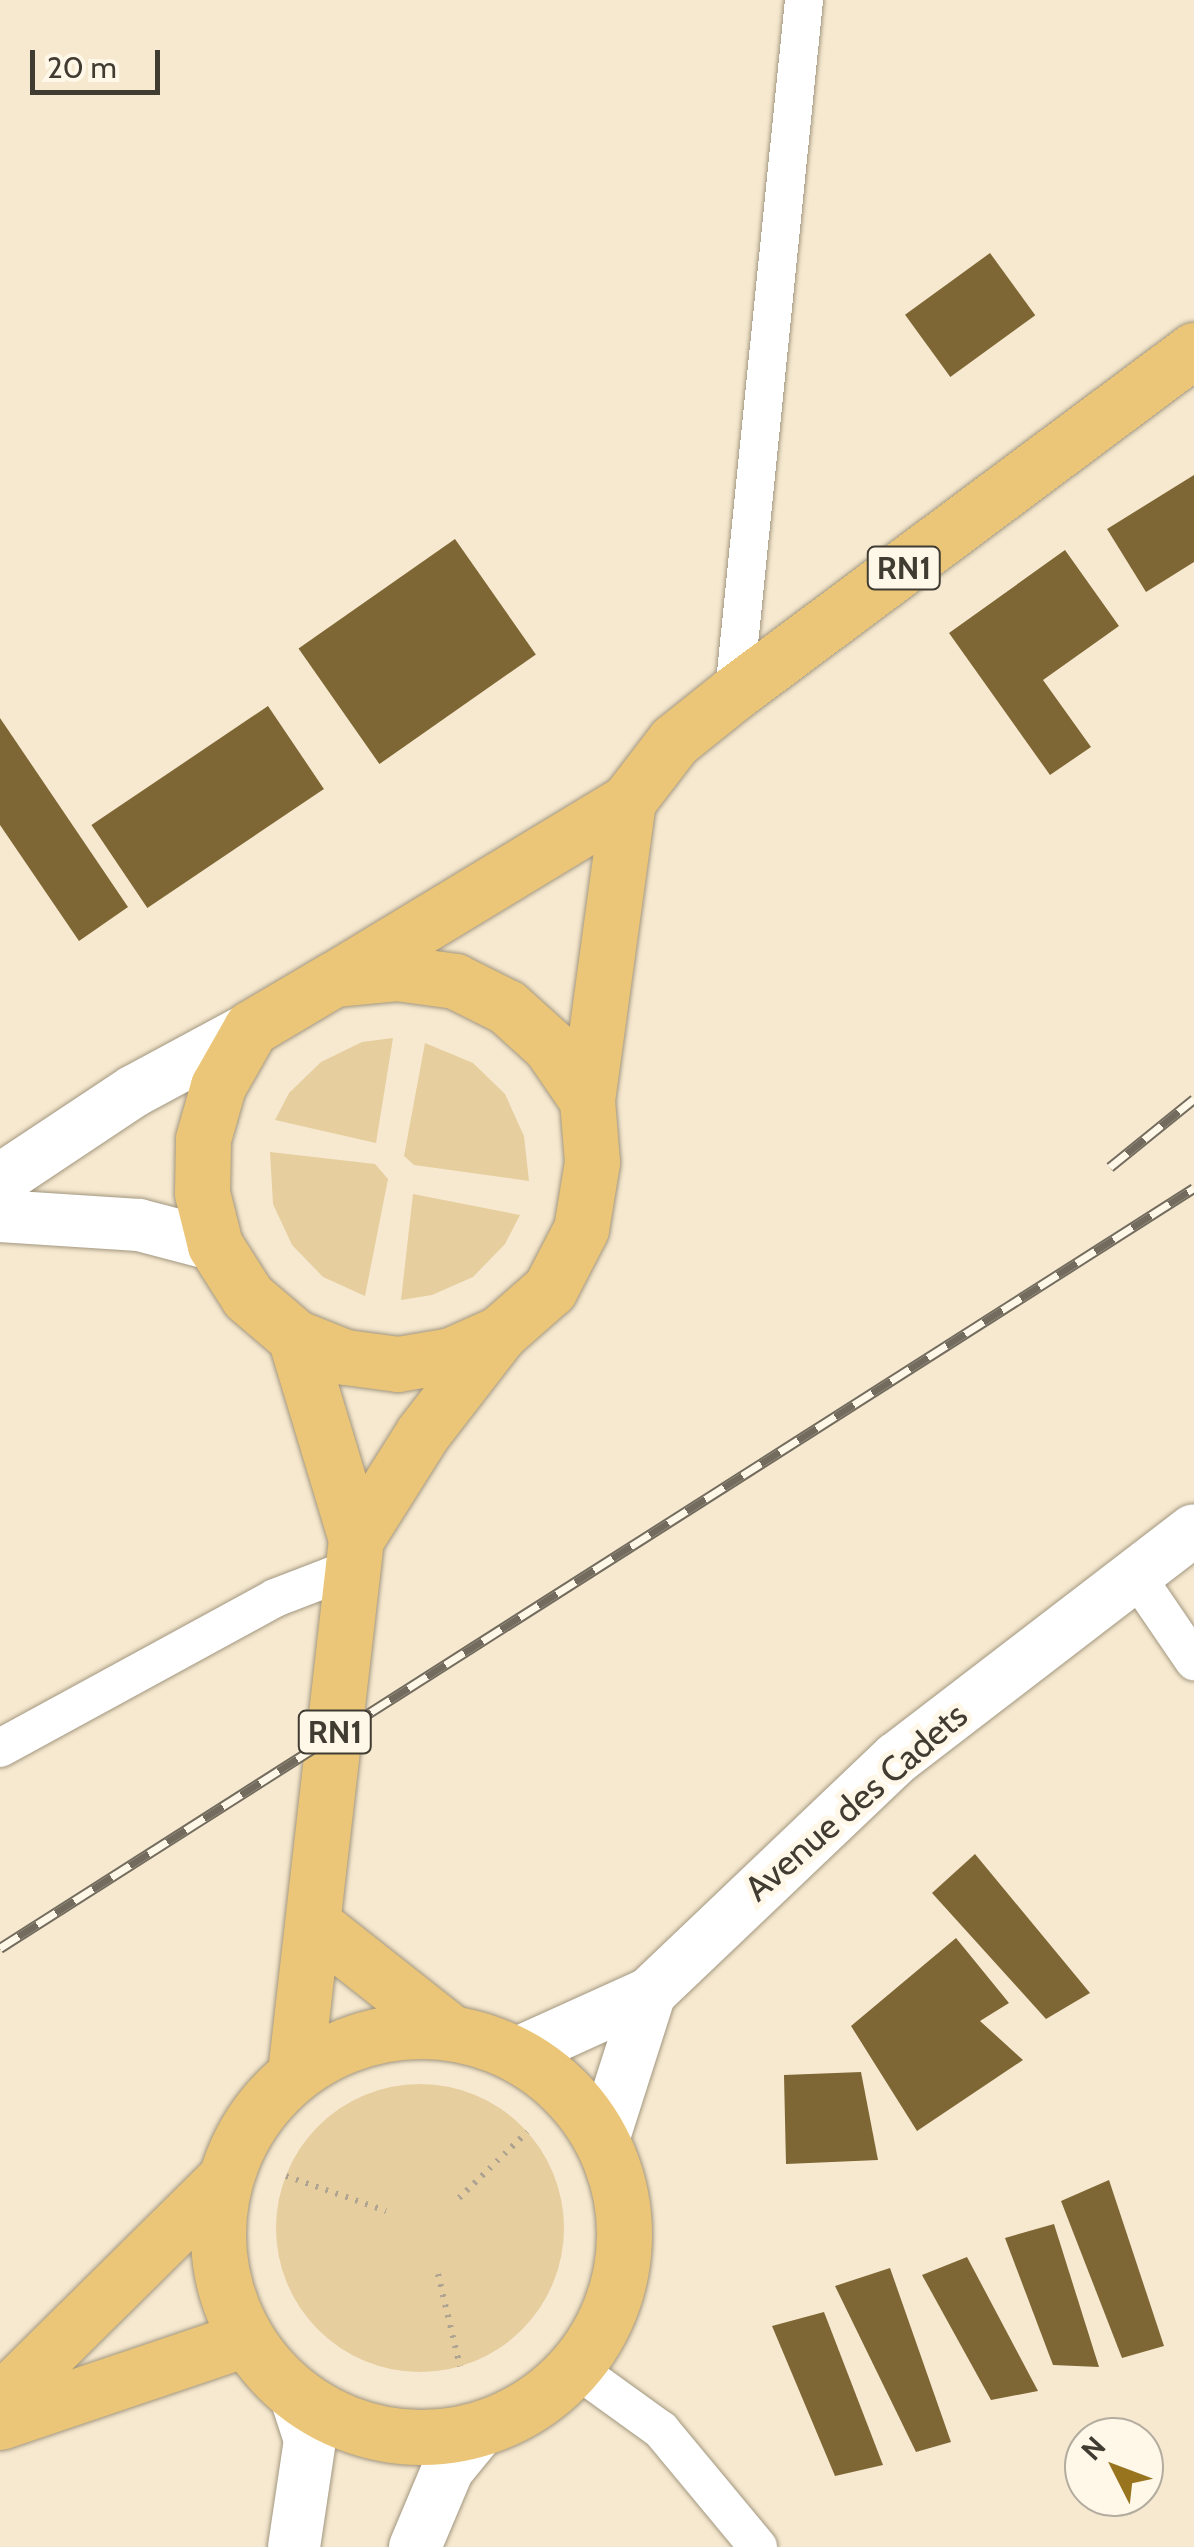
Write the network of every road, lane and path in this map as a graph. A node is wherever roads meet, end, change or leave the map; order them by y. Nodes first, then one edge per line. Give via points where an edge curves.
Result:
1 (804, 0) edge
2 (1194, 350) edge
3 (734, 693) junction
4 (628, 801) junction
5 (334, 979) junction
6 (251, 1028) junction
7 (588, 1100) junction
8 (0, 1180) edge
9 (0, 1216) edge
10 (216, 1246) junction
11 (500, 1333) junction
12 (296, 1337) junction
13 (1194, 1530) edge
14 (354, 1554) junction
15 (1134, 1572) junction
16 (1194, 1660) edge
17 (0, 1748) edge
18 (316, 1926) junction
19 (650, 1993) junction
20 (449, 2031) junction
21 (518, 2054) junction
22 (295, 2073) junction
23 (527, 2132) dead end
24 (603, 2140) junction
25 (286, 2176) dead end
26 (224, 2179) junction
27 (459, 2198) dead end
28 (386, 2211) dead end
29 (438, 2274) dead end
30 (245, 2340) junction
31 (460, 2366) dead end
32 (575, 2368) junction
33 (296, 2397) junction
34 (0, 2401) edge
35 (0, 2422) edge
36 (480, 2430) junction
37 (294, 2547) edge
38 (415, 2547) edge
39 (758, 2547) edge

1 - 3 street
2 - 3 highway, RN1
3 - 4 highway, RN1 via 674,741
4 - 5 highway, RN1
4 - 7 highway, RN1
5 - 6 highway
5 - 7 highway via 397,972 455,981 507,1006 550,1046
6 - 8 street via 134,1091
6 - 10 highway via 218,1086 203,1138 202,1193
7 - 11 highway via 592,1162 581,1229 550,1288
9 - 10 street via 124,1223
10 - 12 highway via 248,1298
11 - 12 highway via 451,1355 398,1364 345,1357
11 - 14 highway, RN1 via 422,1434
12 - 14 highway, RN1
13 - 15 street, Avenue des Cadets
14 - 17 street
14 - 18 highway, RN1
15 - 16 street
15 - 19 street, Avenue des Cadets via 896,1758
18 - 20 highway
18 - 22 highway, RN1
19 - 21 street
19 - 24 street, Avenue des Cadets
20 - 21 highway
20 - 22 highway via 395,2031 342,2045
21 - 24 highway via 567,2090
22 - 26 highway via 264,2103
23 - 27 path
24 - 32 highway via 622,2197 624,2258 608,2316
25 - 28 path
26 - 30 highway via 216,2234 223,2289
26 - 34 highway
29 - 31 path
30 - 33 highway
30 - 35 highway
32 - 36 highway via 532,2406
32 - 39 street via 661,2430
33 - 36 highway via 384,2436
33 - 37 street via 310,2440
36 - 38 street via 448,2470

